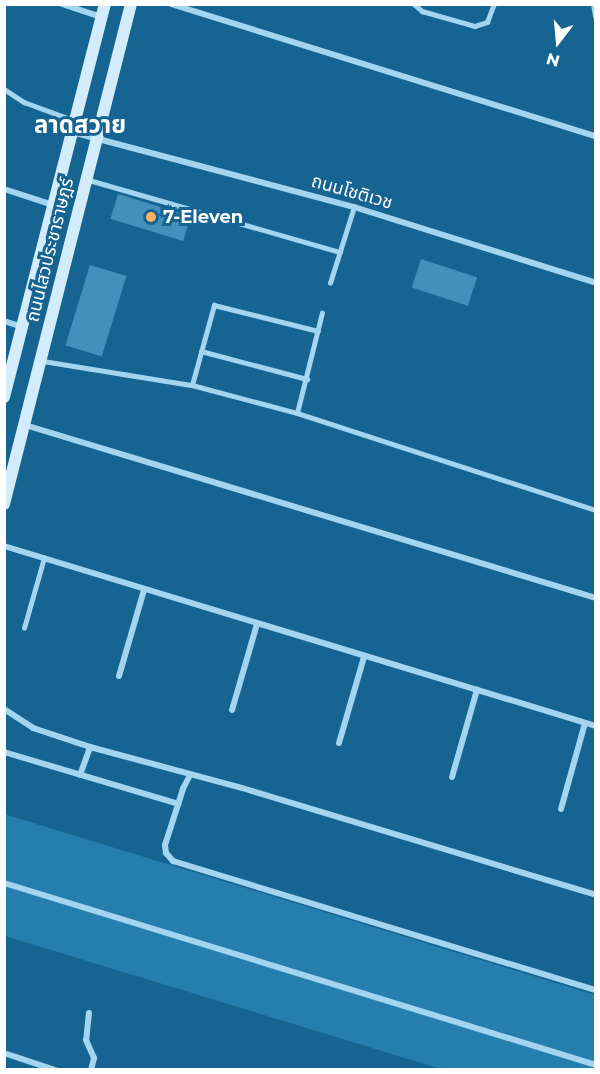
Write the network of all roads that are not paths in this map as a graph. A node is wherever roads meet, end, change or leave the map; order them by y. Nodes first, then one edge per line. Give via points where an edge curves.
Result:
1 (62, 4) edge
2 (105, 4) edge
3 (131, 4) edge
4 (171, 4) edge
5 (414, 4) edge
6 (494, 4) edge
7 (594, 4) edge
8 (101, 17) junction
9 (596, 17) edge
10 (4, 88) edge
11 (73, 126) junction
12 (596, 136) edge
13 (97, 139) junction
14 (87, 179) junction
15 (4, 189) edge
16 (53, 206) junction
17 (354, 207) junction
18 (340, 252) junction
19 (596, 283) edge
20 (330, 284) dead end
21 (322, 313) dead end
22 (4, 321) edge
23 (22, 327) junction
24 (318, 331) junction
25 (201, 351) junction
26 (41, 360) junction
27 (307, 379) junction
28 (192, 385) junction
29 (4, 397) edge
30 (297, 412) junction
31 (25, 425) junction
32 (4, 504) edge
33 (596, 510) edge
34 (4, 546) edge
35 (44, 558) junction
36 (144, 590) junction
37 (596, 598) edge
38 (257, 624) junction
39 (24, 628) dead end
40 (364, 657) junction
41 (119, 676) dead end
42 (477, 690) junction
43 (4, 709) edge
44 (232, 710) dead end
45 (585, 723) junction
46 (596, 726) edge
47 (339, 743) dead end
48 (90, 747) junction
49 (4, 753) edge
50 (80, 775) junction
51 (190, 775) junction
52 (452, 777) dead end
53 (178, 804) junction
54 (561, 810) dead end
55 (4, 884) edge
56 (596, 896) edge
57 (596, 990) edge
58 (89, 1013) dead end
59 (5, 1053) edge
60 (596, 1065) edge
61 (55, 1070) edge
62 (91, 1070) edge

1 - 8 street
2 - 8 main road, ถนนไสวประชาราษฎร์
3 - 13 main road, ถนนไสวประชาราษฎร์
4 - 12 street
5 - 6 lane via 422,11 475,26 487,22
7 - 9 street
8 - 11 main road, ถนนไสวประชาราษฎร์
10 - 11 lane
11 - 13 street, ถนนโชติเวช
11 - 16 main road, ถนนไสวประชาราษฎร์
13 - 14 main road, ถนนไสวประชาราษฎร์
13 - 17 street, ถนนโชติเวช
14 - 18 lane
14 - 26 main road, ถนนไสวประชาราษฎร์
15 - 16 street
16 - 23 main road, ถนนไสวประชาราษฎร์
17 - 18 lane
17 - 19 street, ถนนโชติเวช
18 - 20 lane
21 - 24 lane
22 - 23 street
23 - 29 main road, ถนนไสวประชาราษฎร์
24 - 25 lane via 214,305
24 - 27 lane
25 - 27 lane
25 - 28 lane
26 - 28 lane
26 - 31 main road, ถนนไสวประชาราษฎร์
27 - 30 lane
28 - 30 lane
30 - 33 lane
31 - 32 main road, ถนนไสวประชาราษฎร์
31 - 37 street
34 - 35 street
35 - 36 street
35 - 39 lane
36 - 38 street
36 - 41 street
38 - 40 street
38 - 44 street
40 - 42 street
40 - 47 street
42 - 45 street
42 - 52 street
43 - 48 street via 33,728
45 - 46 street
45 - 54 street
48 - 50 street
48 - 51 street
49 - 50 street
50 - 53 street
51 - 53 street
51 - 56 street
53 - 57 street via 165,845 173,861
55 - 60 street
58 - 62 street via 86,1040 94,1058
59 - 61 street

